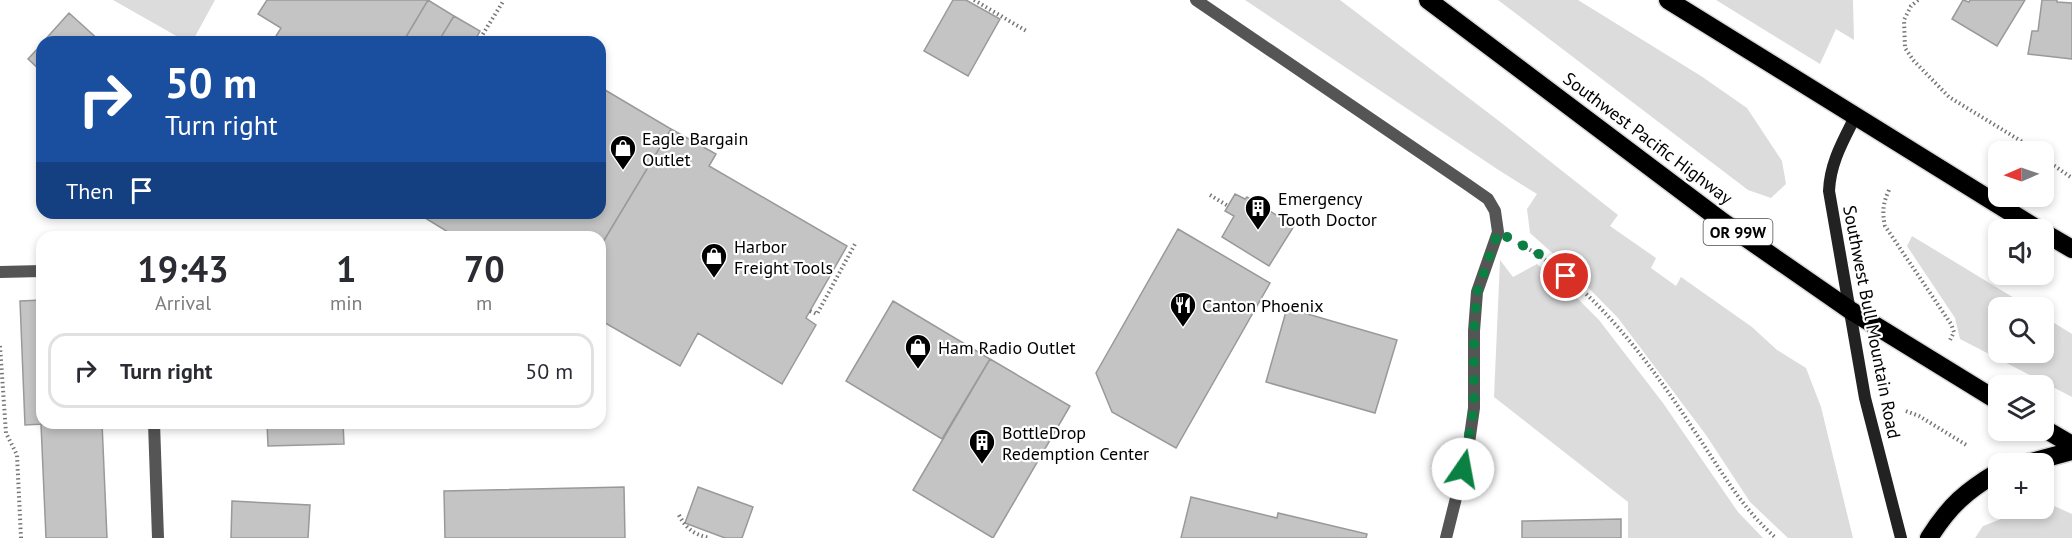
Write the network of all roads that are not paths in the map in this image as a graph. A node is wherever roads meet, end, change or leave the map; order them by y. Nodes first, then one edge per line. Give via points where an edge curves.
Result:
1 (1196, 0) edge
2 (1428, 0) edge
3 (1668, 0) edge
4 (1855, 117) junction
5 (2021, 219) edge
6 (2054, 239) edge
7 (2072, 249) edge
8 (36, 271) edge
9 (0, 272) edge
10 (1850, 310) junction
11 (1988, 395) edge
12 (154, 429) edge
13 (2054, 434) edge
14 (2072, 445) edge
15 (2072, 451) edge
16 (2054, 456) edge
17 (1988, 478) edge
18 (158, 538) edge
19 (1446, 538) edge
20 (1901, 538) edge
21 (1929, 538) edge

1 - 19 street via 1488,199 1495,211 1498,232 1477,292 1474,408 1468,450
2 - 10 highway, Southwest Pacific Highway / OR 99W via 1723,222
3 - 4 highway
4 - 5 highway
4 - 10 main road, Southwest Bull Mountain Road via 1833,160 1829,177
6 - 7 highway
8 - 9 street
10 - 11 highway, Southwest Pacific Highway / OR 99W
10 - 20 main road, Southwest Bull Mountain Road via 1865,398
12 - 18 street
13 - 14 highway
15 - 16 highway
17 - 21 highway via 1950,508

